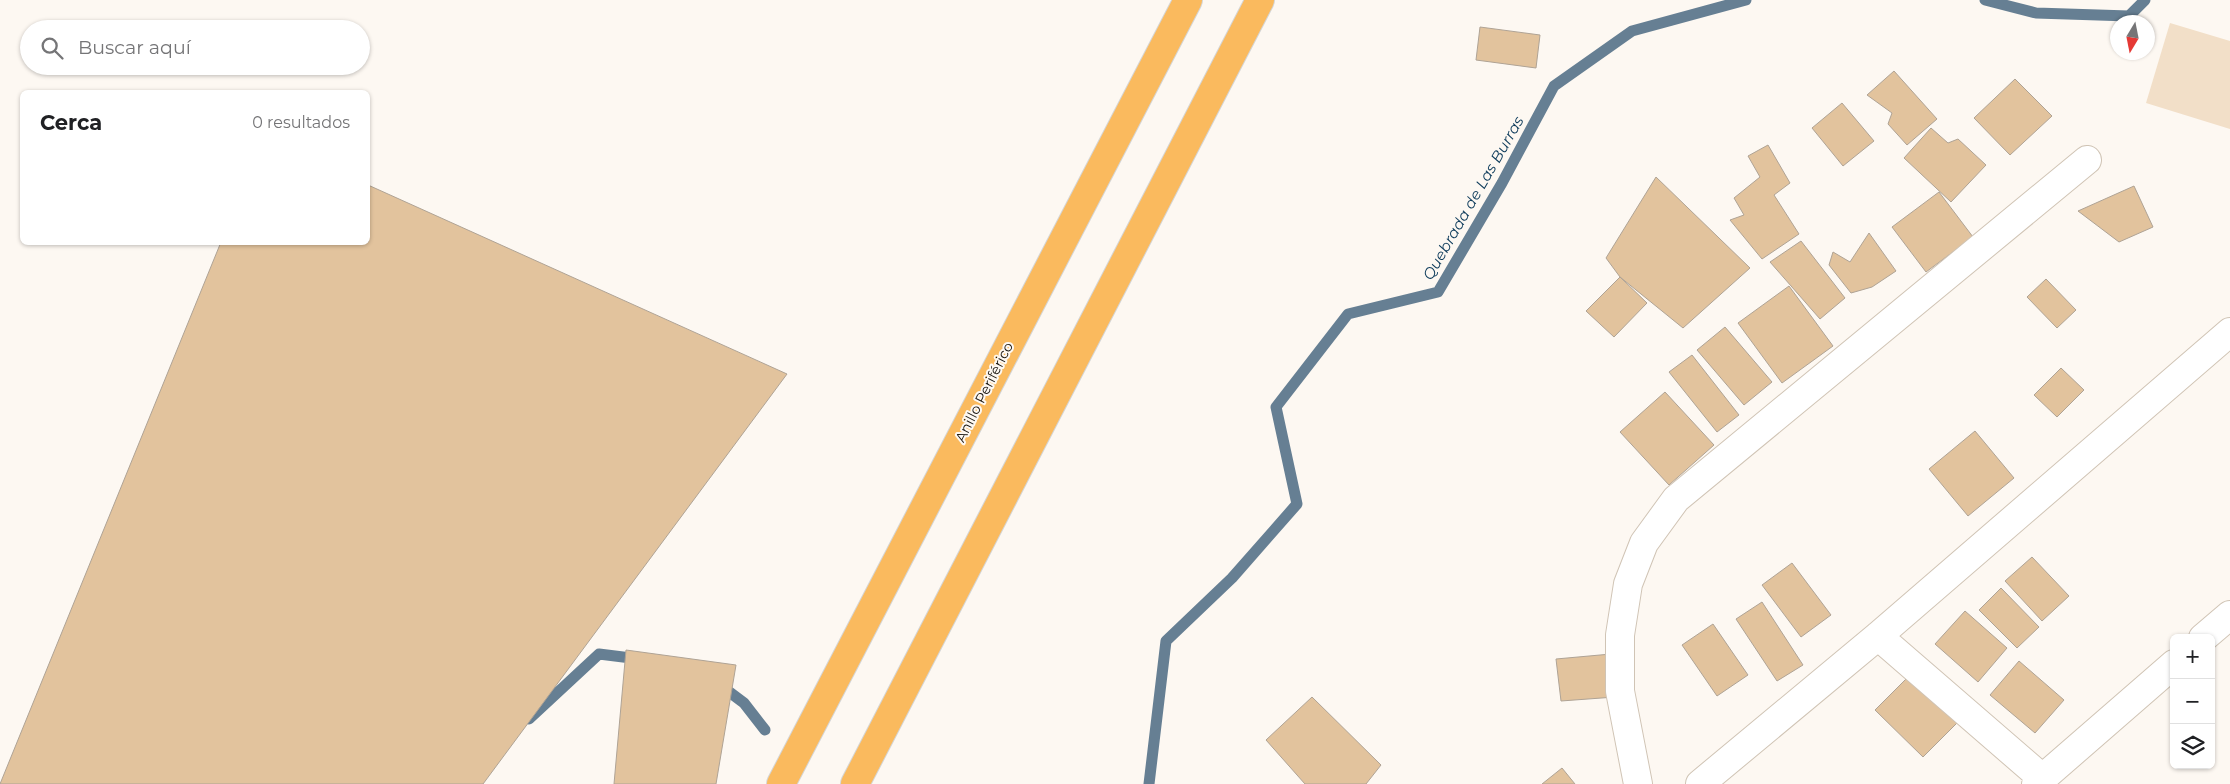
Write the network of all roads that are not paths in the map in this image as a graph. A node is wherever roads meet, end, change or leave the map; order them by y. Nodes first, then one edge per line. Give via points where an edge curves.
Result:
1 (1188, 0) edge
2 (1260, 0) edge
3 (2087, 160) dead end
4 (2230, 332) edge
5 (2230, 615) edge
6 (2209, 634) edge
7 (1878, 636) junction
8 (2170, 667) edge
9 (2039, 781) edge
10 (781, 784) edge
11 (855, 784) edge
12 (1638, 784) edge
13 (1700, 784) edge

1 - 10 highway, Anillo Periférico
2 - 11 highway
3 - 12 street via 1676,499 1644,543 1628,584 1620,635 1620,691
4 - 7 street
5 - 6 street
7 - 9 street
7 - 13 street
8 - 9 street

